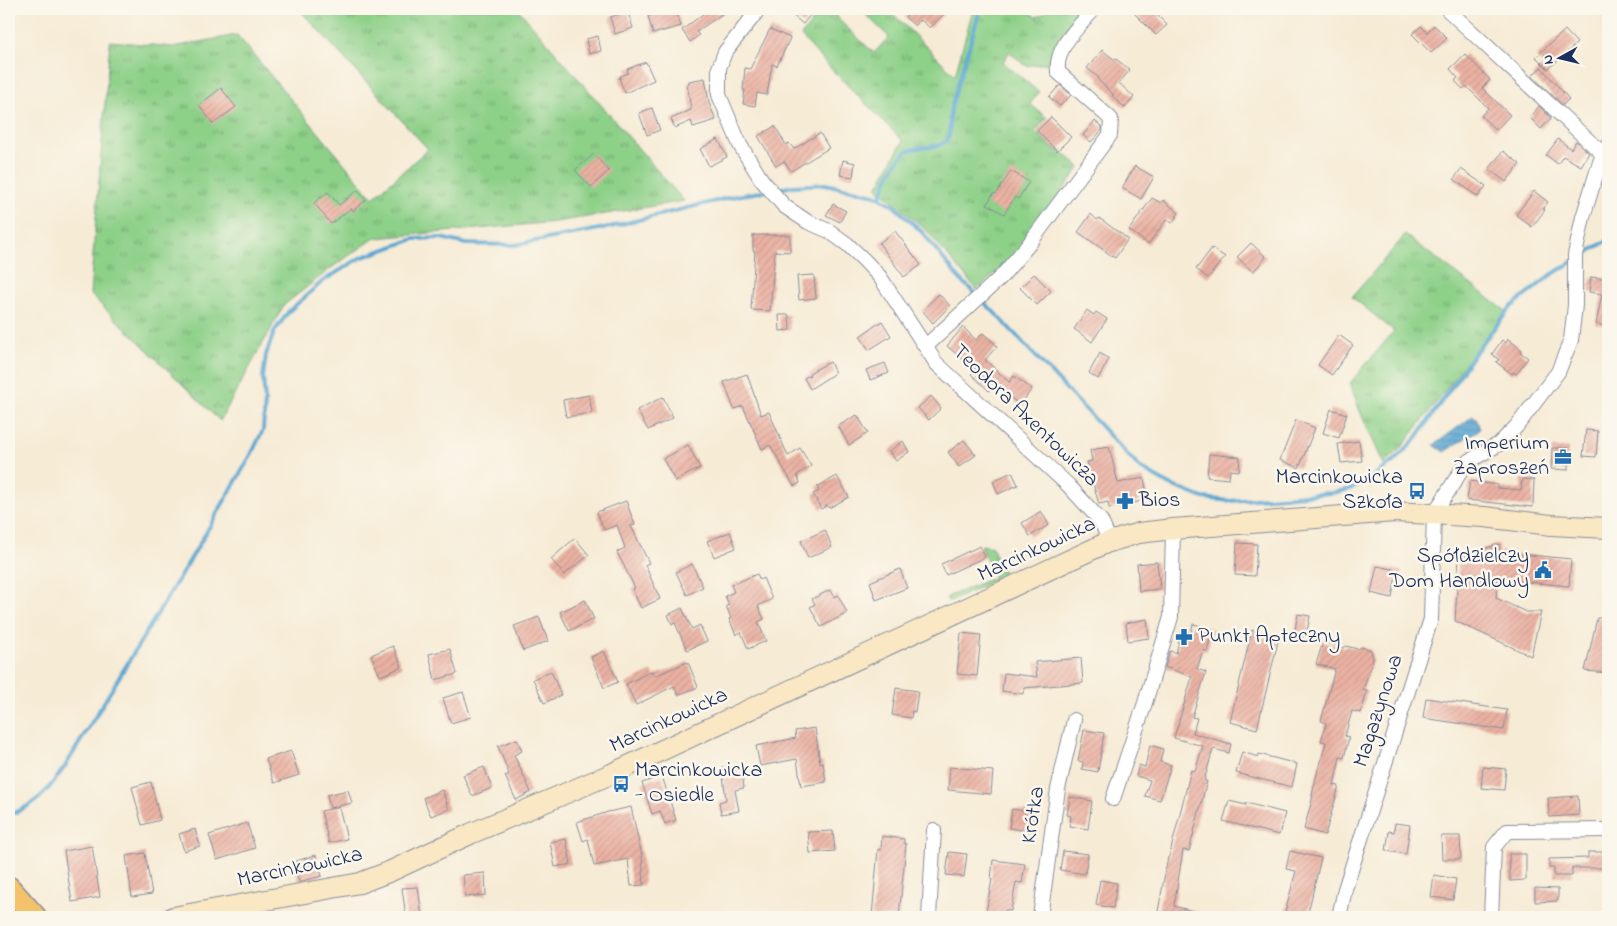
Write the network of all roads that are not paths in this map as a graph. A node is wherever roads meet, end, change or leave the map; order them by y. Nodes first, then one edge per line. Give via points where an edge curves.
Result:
1 (759, 9) edge
2 (1094, 9) edge
3 (1447, 9) edge
4 (1606, 151) edge
5 (926, 346) junction
6 (1434, 514) junction
7 (1608, 528) edge
8 (1173, 529) junction
9 (1110, 542) junction
10 (1074, 720) dead end
11 (1114, 799) dead end
12 (934, 830) dead end
13 (1608, 830) edge
14 (9, 888) edge
15 (9, 898) edge
16 (16, 917) edge
17 (35, 917) edge
18 (173, 917) edge
19 (929, 917) edge
20 (1040, 917) edge
21 (1339, 917) edge
22 (1491, 917) edge

1 - 5 street, Teodora Axentowicza via 725,52 719,68 719,95 740,145 763,182 784,206 847,244 880,277
2 - 5 street, Teodora Axentowicza via 1067,41 1058,59 1058,72 1111,119 1110,135 1001,277
3 - 4 street
4 - 6 street via 1583,217 1575,260 1571,340 1558,372 1499,444 1466,463
5 - 9 street, Teodora Axentowicza via 936,363 1085,503 1101,521
6 - 7 street, Marcinkowicka
6 - 8 street, Marcinkowicka via 1396,512
6 - 21 street, Magazynowa via 1431,618
8 - 9 street, Marcinkowicka via 1138,533
8 - 11 street via 1171,617
9 - 18 street, Marcinkowicka via 611,774 391,871 360,883
10 - 20 street, Krótka via 1058,789
12 - 19 street
13 - 22 street via 1507,831 1494,847
14 - 17 main road
15 - 16 main road

